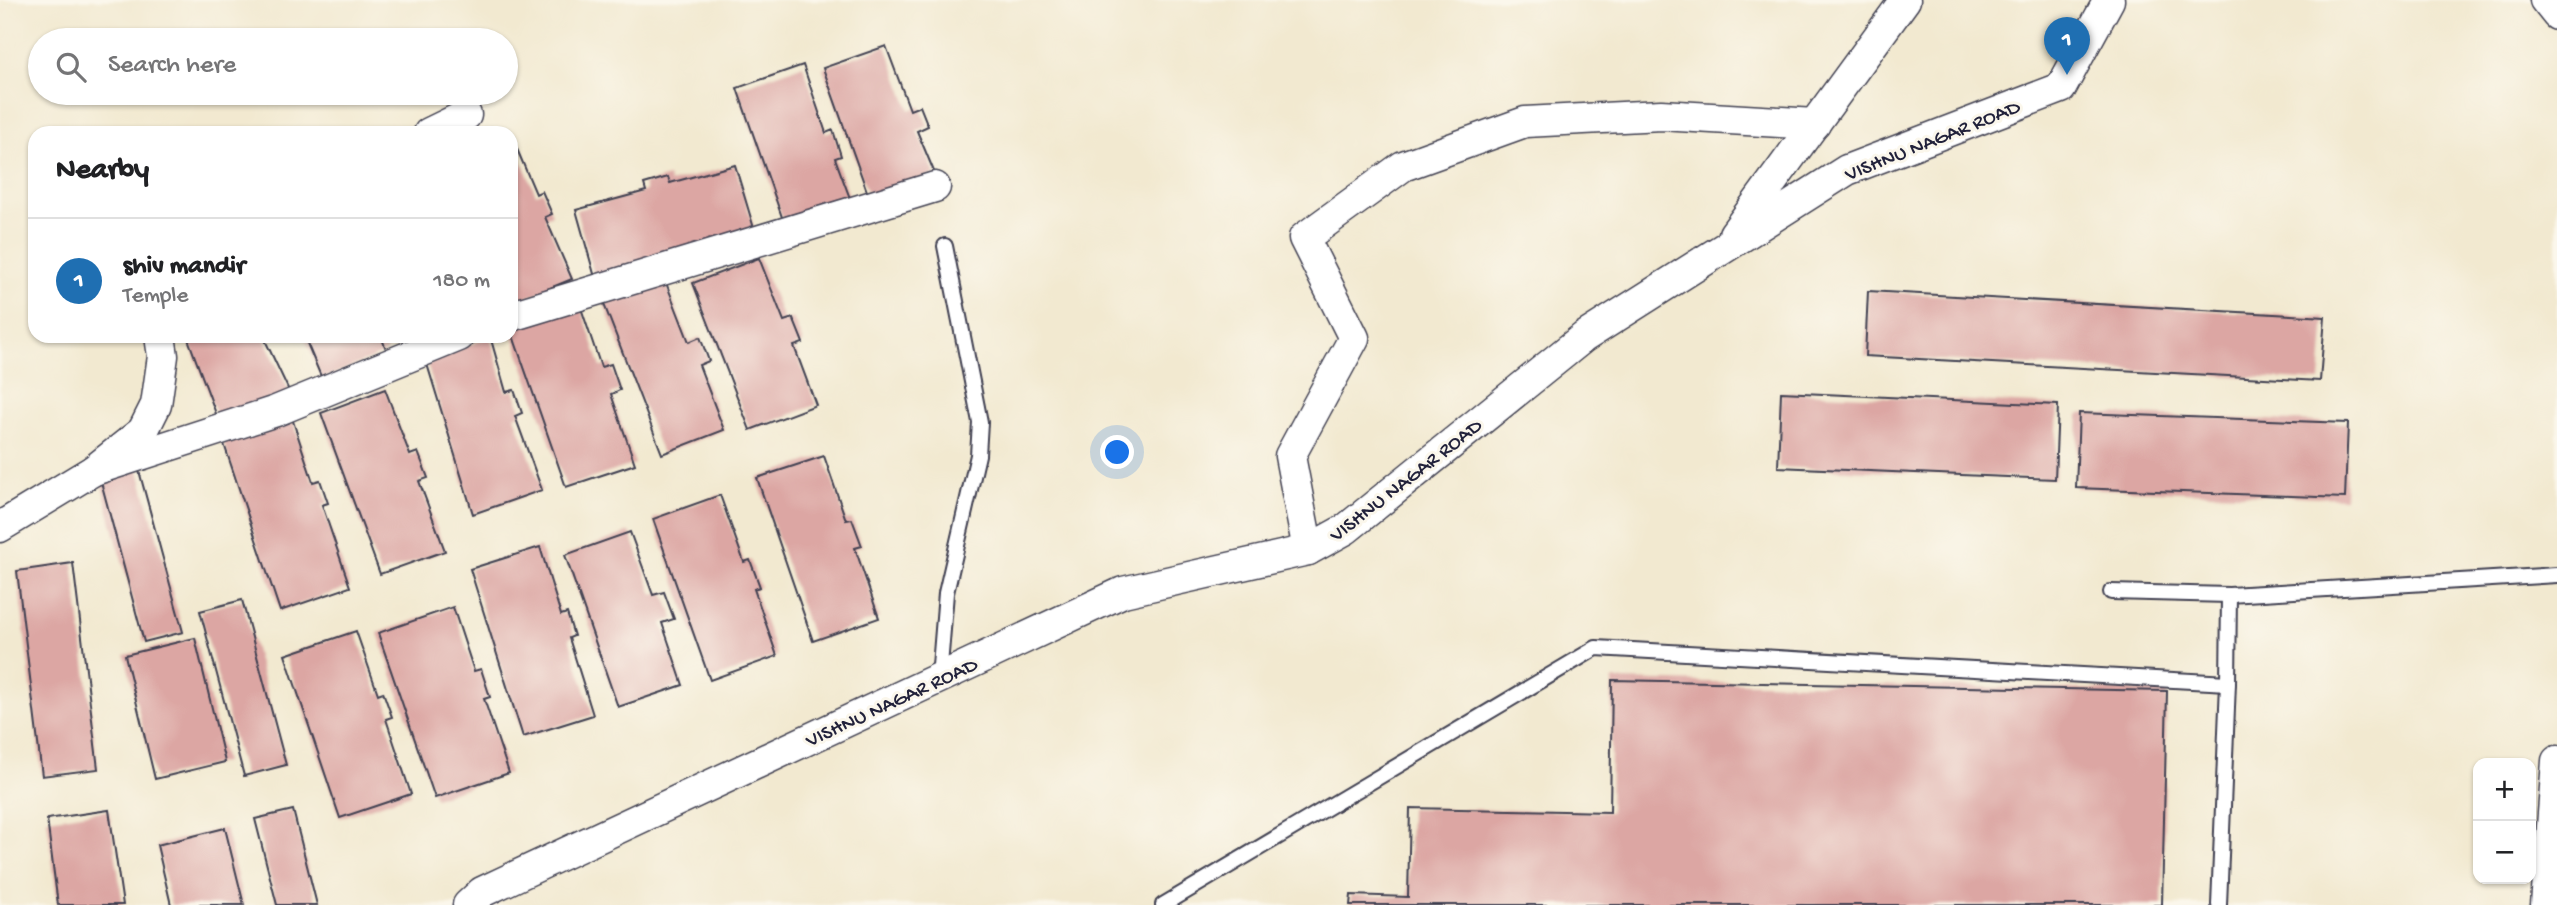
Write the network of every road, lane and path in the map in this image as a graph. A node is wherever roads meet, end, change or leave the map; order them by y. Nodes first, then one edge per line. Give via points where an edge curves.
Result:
1 (1905, 0) edge
2 (2109, 0) edge
3 (2545, 0) edge
4 (2557, 15) edge
5 (466, 116) dead end
6 (1815, 124) junction
7 (444, 126) edge
8 (935, 187) dead end
9 (944, 246) dead end
10 (1723, 248) junction
11 (518, 314) edge
12 (161, 343) edge
13 (442, 343) edge
14 (94, 470) junction
15 (0, 527) edge
16 (1308, 551) junction
17 (2557, 575) edge
18 (2111, 592) dead end
19 (2229, 595) junction
20 (939, 678) junction
21 (2228, 683) junction
22 (2557, 761) edge
23 (2550, 902) edge
24 (468, 905) edge
25 (1163, 905) edge
26 (2219, 905) edge

1 - 6 street
2 - 10 street, VISHNU NAGAR ROAD via 2061,89 1847,170
3 - 4 street
5 - 7 street
6 - 10 street
6 - 16 street via 1661,116 1525,122 1403,166 1304,238 1354,338 1290,456
8 - 11 street
9 - 20 lane via 979,422 978,455 946,593
10 - 16 street, VISHNU NAGAR ROAD via 1584,337 1346,529
12 - 14 street via 156,405 143,431
13 - 14 street via 276,411
14 - 15 street
16 - 20 street, VISHNU NAGAR ROAD via 1124,592
17 - 19 lane
18 - 19 lane
19 - 21 lane
20 - 24 street, VISHNU NAGAR ROAD via 482,892
21 - 25 lane via 1595,648
21 - 26 lane
22 - 23 street

